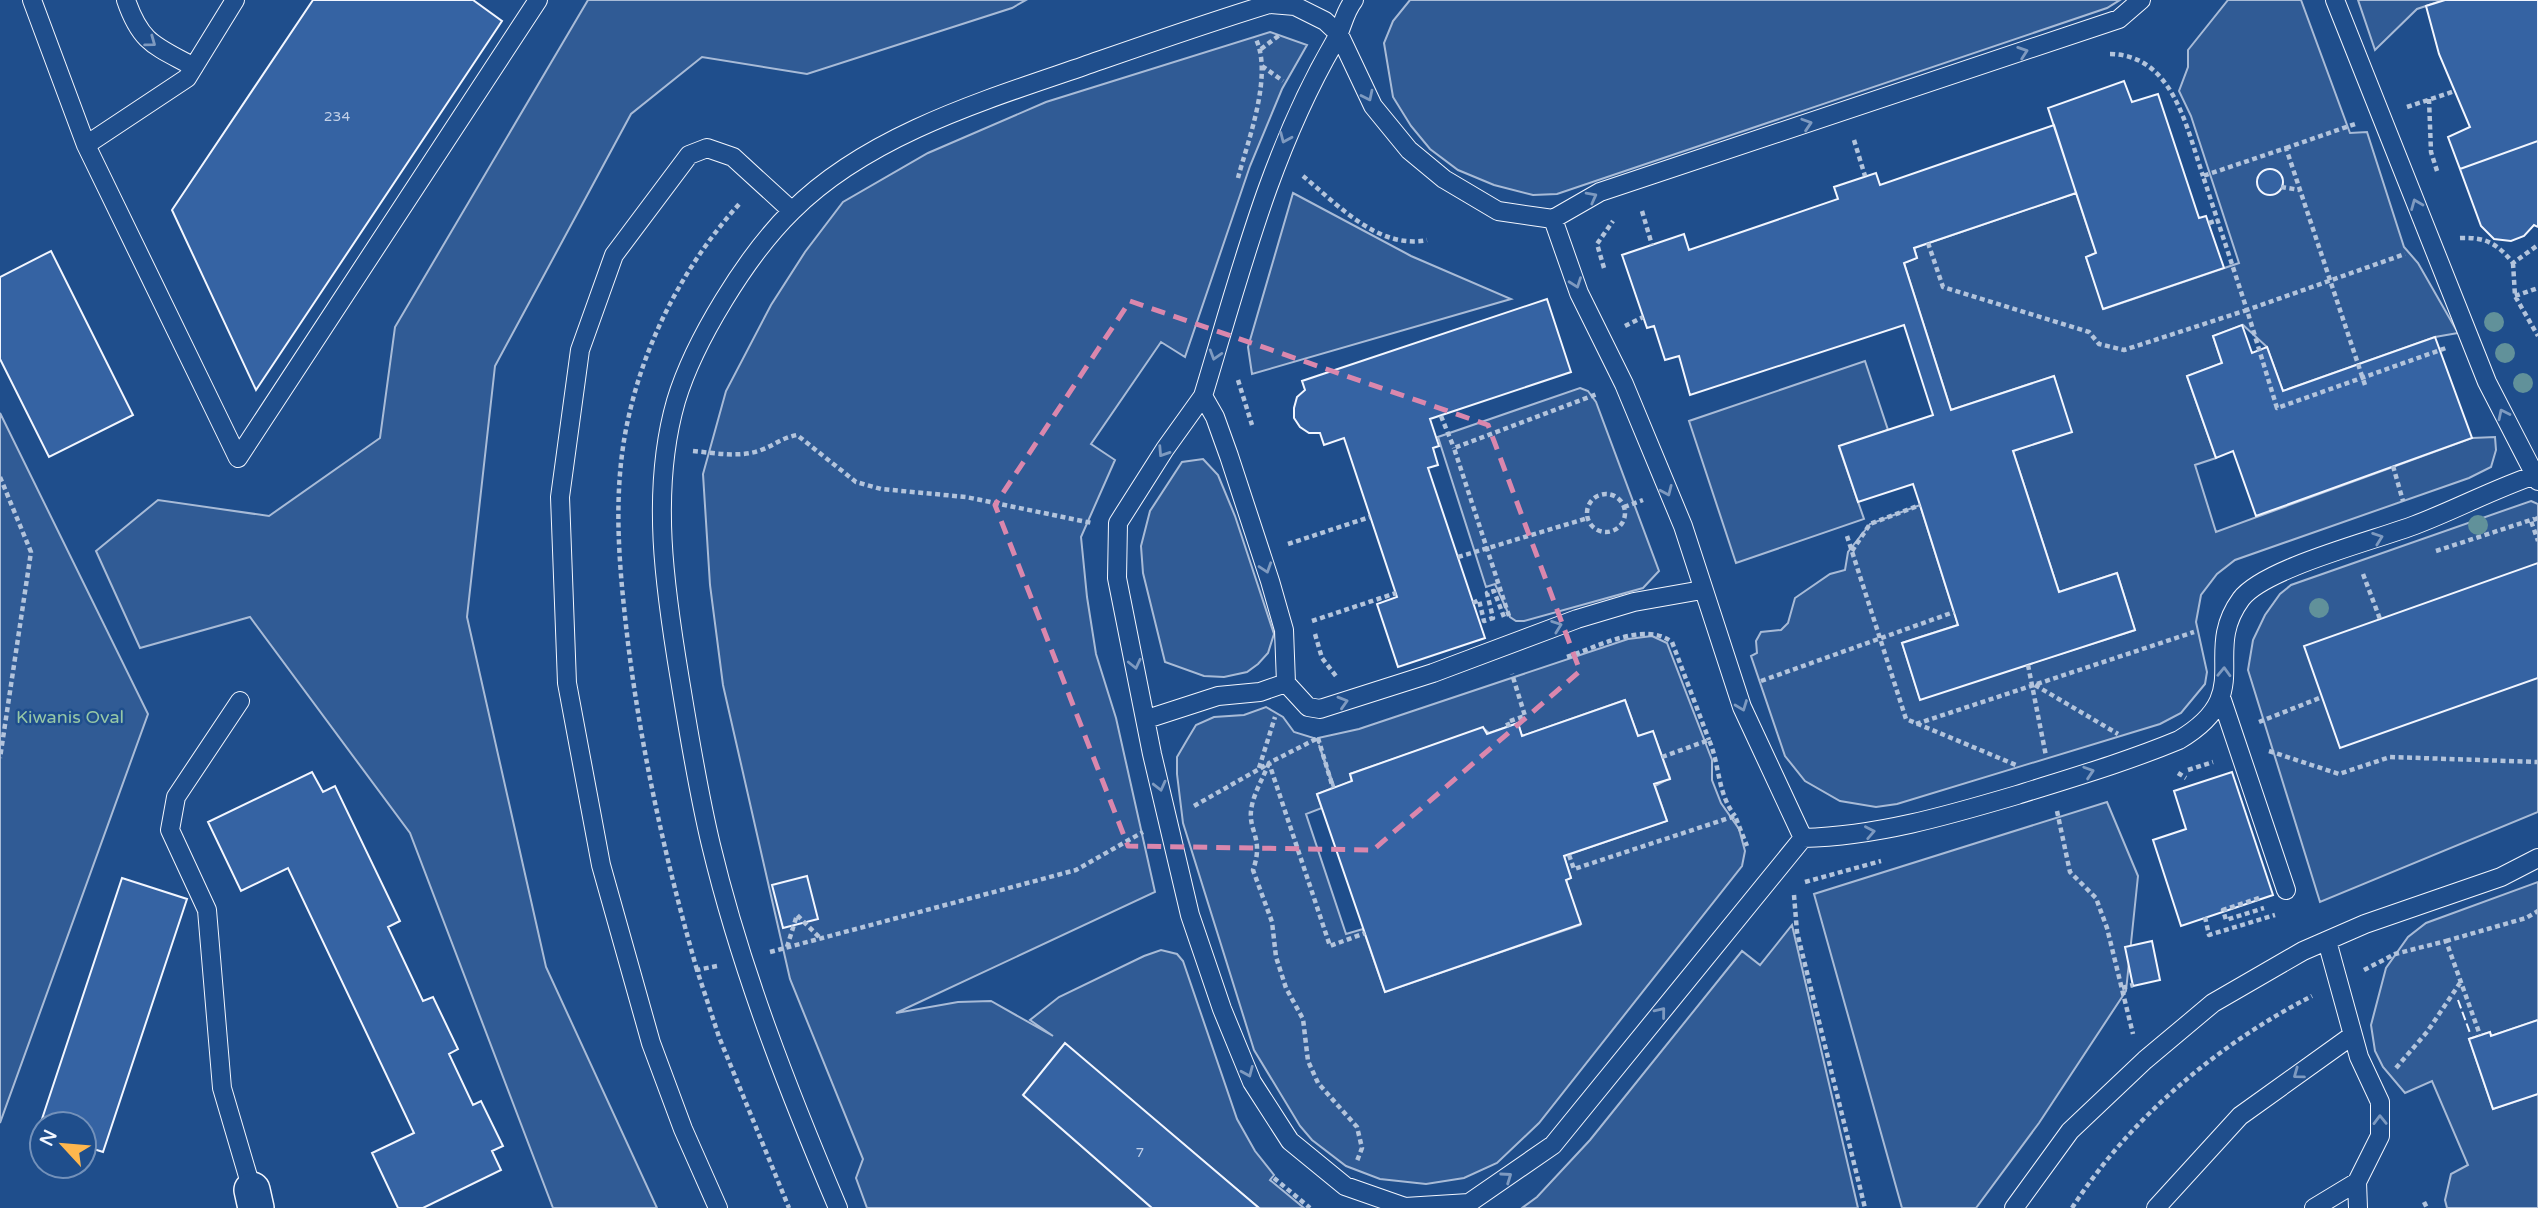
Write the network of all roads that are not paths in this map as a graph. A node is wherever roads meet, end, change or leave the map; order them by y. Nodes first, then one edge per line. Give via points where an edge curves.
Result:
1 (32, 0) edge
2 (126, 0) edge
3 (235, 0) edge
4 (538, 0) edge
5 (1354, 0) edge
6 (2141, 0) edge
7 (2335, 0) edge
8 (1275, 2) edge
9 (1339, 34) junction
10 (194, 67) junction
11 (86, 145) junction
12 (792, 211) junction
13 (1553, 219) junction
14 (1203, 396) junction
15 (2536, 477) edge
16 (1702, 590) junction
17 (1286, 683) junction
18 (240, 701) dead end
19 (2222, 701) junction
20 (1147, 719) junction
21 (1802, 838) junction
22 (2538, 858) edge
23 (2282, 897) road end
24 (2327, 941) junction
25 (2353, 1035) junction
26 (2357, 1182) junction
27 (254, 1199) edge
28 (718, 1208) edge
29 (838, 1208) edge
30 (2014, 1208) edge
31 (2156, 1208) edge
32 (2315, 1208) edge
33 (2358, 1208) edge

1 - 11 lane
2 -> 10 lane via 145,38
3 - 10 lane
4 - 11 lane via 238,458
5 - 9 lane via 1343,13
13 -> 6 lane via 1601,192 2119,19
15 -> 7 lane via 2487,382
8 - 9 lane via 1295,6
8 - 12 lane via 967,106 889,143
9 -> 13 lane via 1373,106 1409,150 1444,179 1498,211
9 -> 14 lane via 1303,95 1277,156
10 - 11 lane via 187,78
12 - 28 lane via 733,157 707,148 689,155 614,255 580,350 560,497 567,682 601,865 651,1043
12 - 29 lane via 721,306 693,357 676,403 667,447 662,511 666,594 711,846 781,1073
13 -> 16 lane via 1579,293 1624,384 1683,526
14 -> 17 lane via 1224,443 1270,581 1284,630
14 -> 20 lane via 1118,528 1117,578
19 -> 15 lane via 2229,619 2242,597 2274,575
17 -> 16 lane via 1308,707 1320,709 1577,619 1634,602
16 -> 21 lane via 1742,708
17 - 20 lane via 1259,692 1218,696
18 - 27 lane via 176,797 170,830 207,910 222,1088
21 -> 19 lane via 1848,837 1936,820 2051,785 2179,740 2196,730
19 - 23 lane
20 -> 21 lane via 1190,915 1252,1082 1290,1141 1345,1186 1405,1208 1469,1203 1552,1145
22 - 24 lane via 2501,877
24 - 25 lane
24 - 30 lane via 2213,1003 2145,1060 2070,1131
26 -> 25 lane via 2381,1136 2380,1102
25 -> 31 lane via 2240,1116
26 - 32 lane
26 - 33 lane

